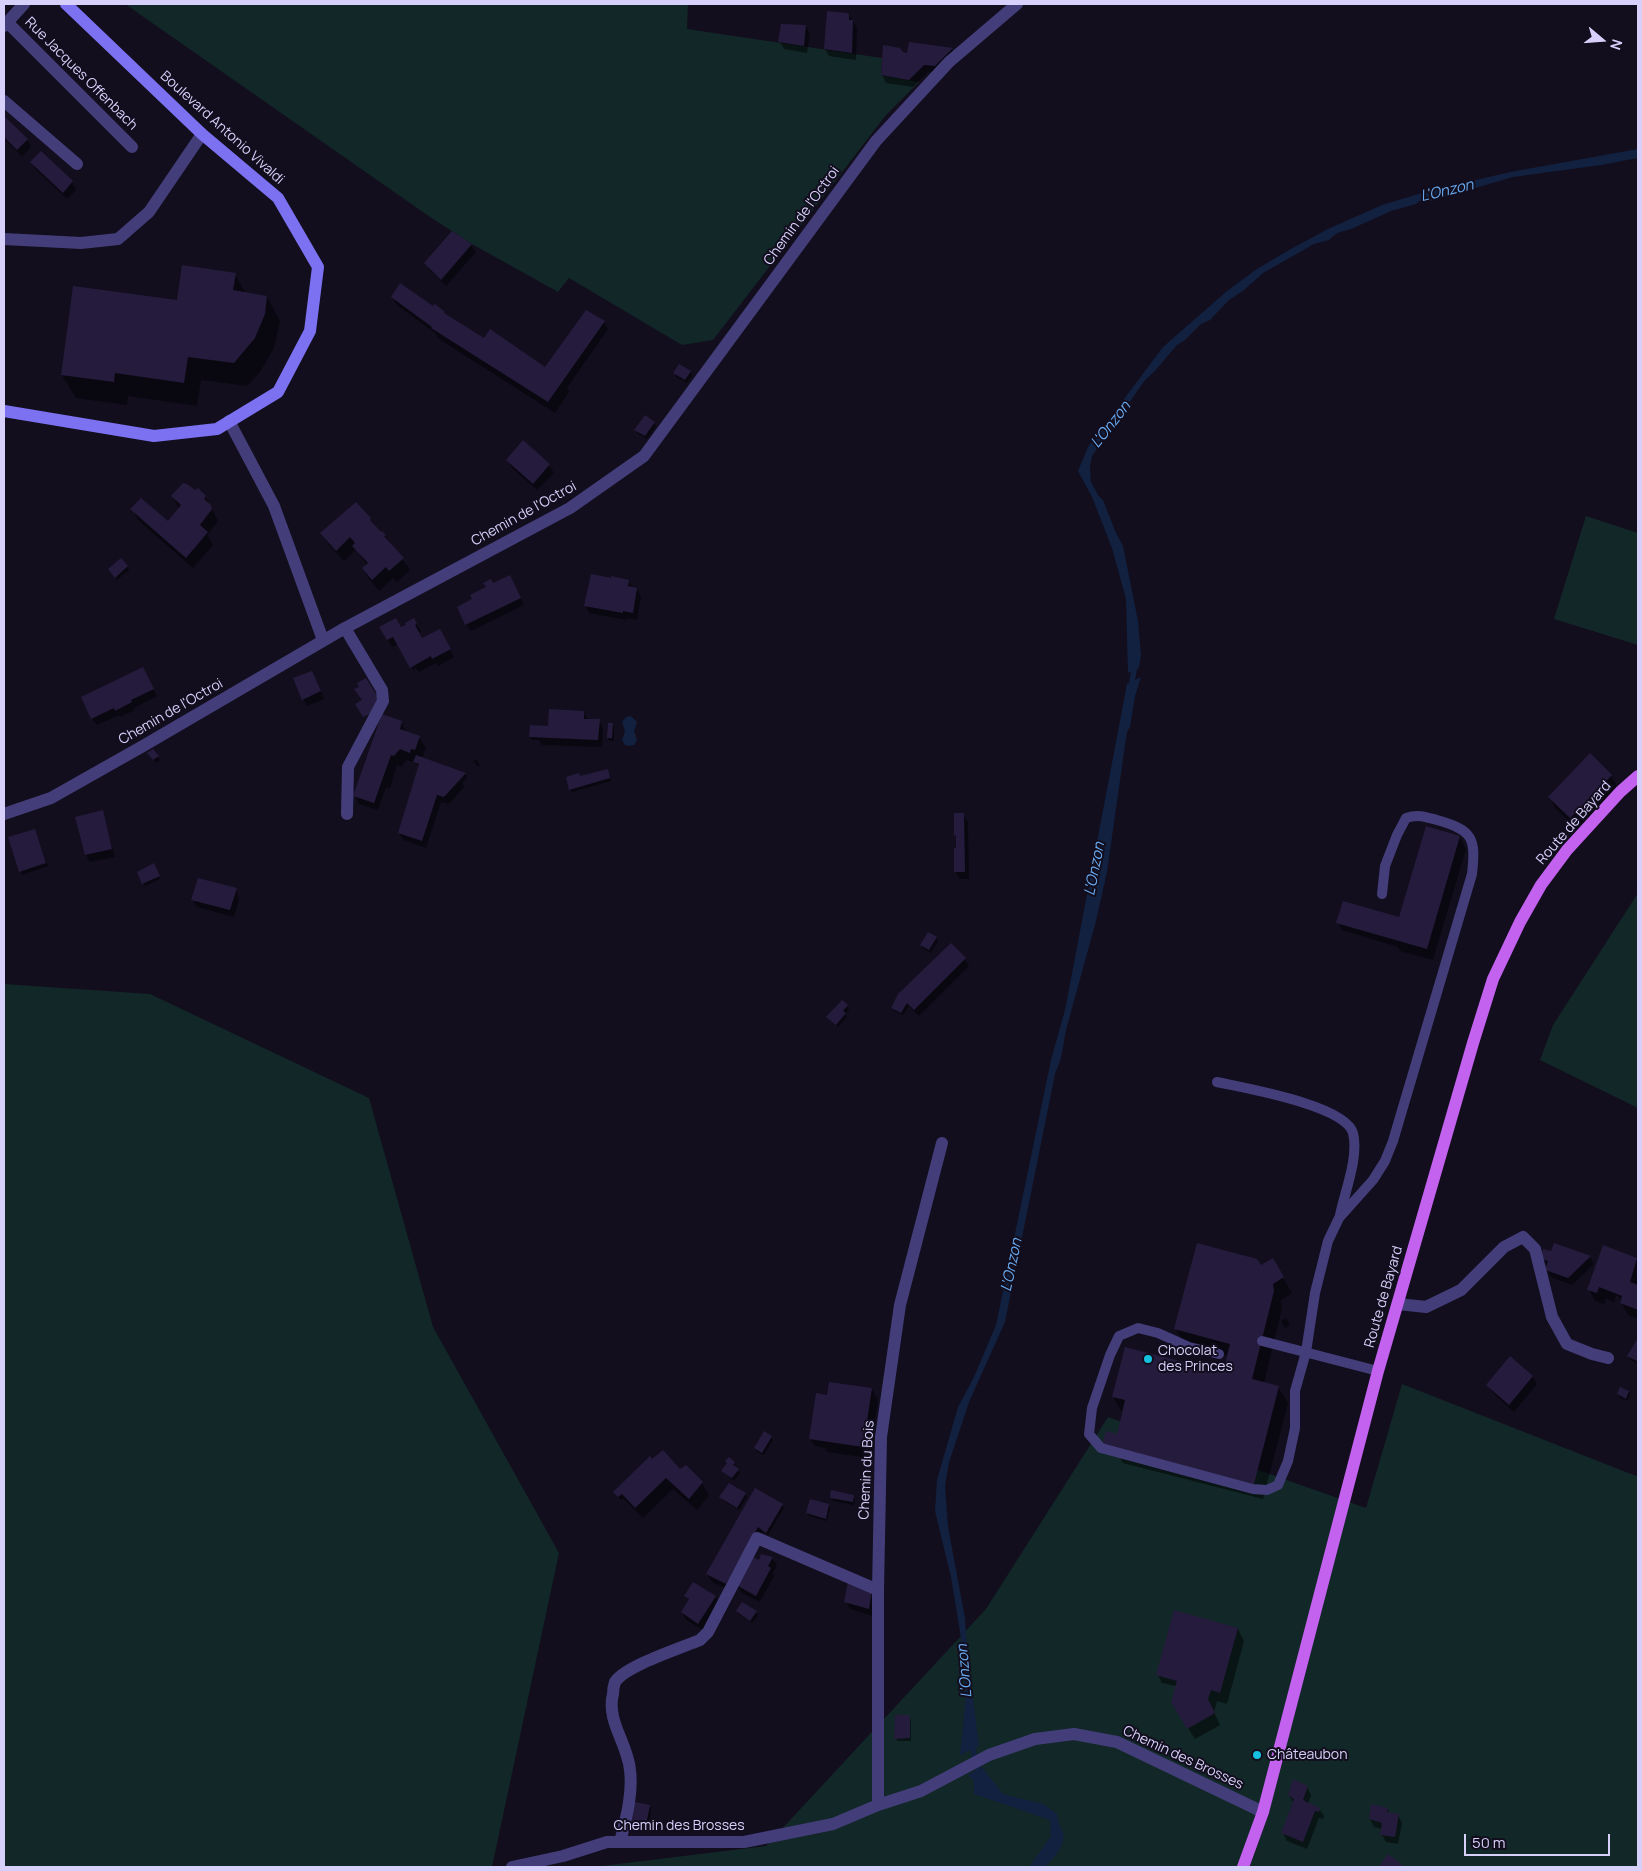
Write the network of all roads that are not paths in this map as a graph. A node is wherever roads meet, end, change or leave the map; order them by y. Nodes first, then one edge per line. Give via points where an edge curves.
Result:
1 (66, 4) edge
2 (1017, 4) edge
3 (17, 6) edge
4 (6, 24) edge
5 (4, 101) edge
6 (202, 134) junction
7 (132, 147) dead end
8 (76, 164) dead end
9 (4, 239) edge
10 (4, 411) edge
11 (229, 422) junction
12 (345, 628) junction
13 (323, 640) junction
14 (1638, 776) edge
15 (4, 814) edge
16 (347, 814) dead end
17 (1382, 894) dead end
18 (1217, 1082) dead end
19 (942, 1144) dead end
20 (1339, 1218) junction
21 (1398, 1304) junction
22 (1262, 1341) dead end
23 (1306, 1352) junction
24 (1219, 1354) dead end
25 (1608, 1358) dead end
26 (1378, 1371) junction
27 (878, 1590) junction
28 (878, 1805) junction
29 (1264, 1812) junction
30 (620, 1842) junction
31 (512, 1867) edge
32 (1244, 1867) edge

1 - 6 street, Boulevard Antonio Vivaldi
2 - 12 street, Chemin de l'Octroi via 949,62 876,141 644,456 570,508
3 - 4 street, Rue Jacques Offenbach
4 - 7 street, Rue Jacques Offenbach
5 - 8 street
6 - 9 street via 149,212 118,239 81,243
6 - 11 street, Boulevard Antonio Vivaldi via 278,198 318,267 310,332 278,392
10 - 11 street, Boulevard Antonio Vivaldi via 154,436 217,429
11 - 13 street via 274,506
12 - 13 street, Chemin de l'Octroi
12 - 16 street via 382,690 383,701 348,767
13 - 15 street, Chemin de l'Octroi via 51,798
14 - 21 main road, Route de Bayard via 1567,850 1520,922 1493,979
17 - 20 lane via 1385,866 1406,818 1417,814 1450,824 1463,829 1471,839 1474,852 1472,874 1393,1141 1373,1180
18 - 20 lane via 1312,1104 1336,1115 1352,1131 1355,1151
19 - 27 street, Chemin du Bois via 900,1305 881,1437
20 - 23 lane via 1328,1241 1317,1284
21 - 25 street via 1426,1307 1461,1290 1504,1247 1524,1237 1534,1249 1552,1317 1567,1344
21 - 26 main road, Route de Bayard
22 - 23 lane
23 - 24 lane via 1295,1391 1295,1428 1288,1462 1278,1485 1267,1490 1252,1489 1101,1448 1089,1434 1092,1408 1119,1336 1138,1328 1189,1347
23 - 26 lane
26 - 29 main road, Route de Bayard
27 - 28 street, Chemin du Bois
27 - 30 street via 756,1538 708,1632 700,1640 632,1668 615,1682 611,1700 613,1722 626,1751 630,1771 629,1805
28 - 29 street, Chemin des Brosses via 921,1791 989,1755 1035,1739 1074,1734 1117,1742
28 - 30 street, Chemin des Brosses via 833,1824 744,1842
29 - 32 main road, Route de Bayard
30 - 31 street, Chemin des Brosses via 607,1842

